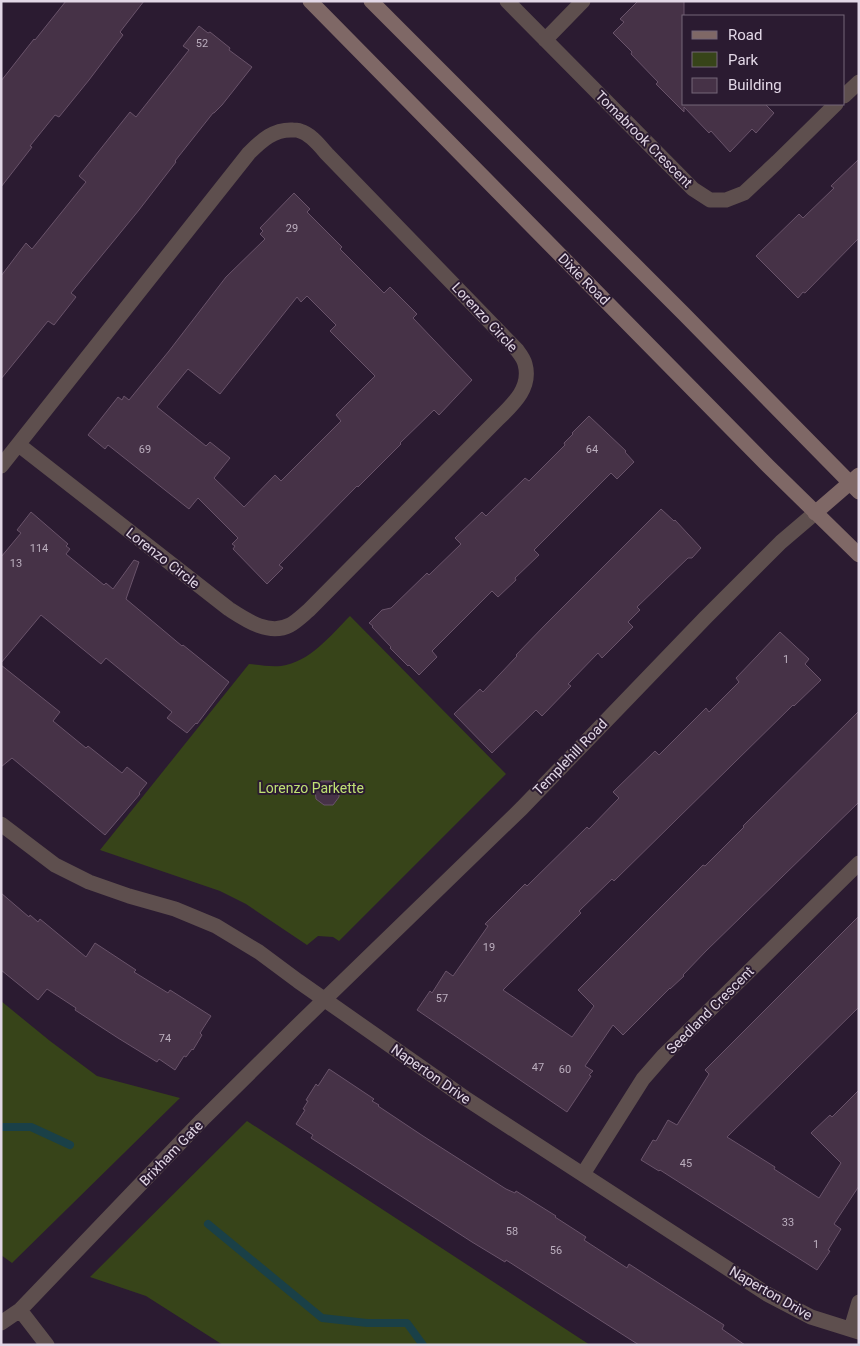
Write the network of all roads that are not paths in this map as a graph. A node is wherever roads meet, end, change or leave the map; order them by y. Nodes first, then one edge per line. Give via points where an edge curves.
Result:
1 (310, 1) edge
2 (371, 1) edge
3 (507, 1) edge
4 (583, 1) edge
5 (545, 40) junction
6 (859, 82) edge
7 (845, 95) edge
8 (835, 105) edge
9 (19, 445) junction
10 (1, 466) edge
11 (856, 484) edge
12 (815, 512) junction
13 (859, 555) edge
14 (1, 824) edge
15 (859, 863) edge
16 (324, 999) junction
17 (583, 1174) junction
18 (859, 1302) edge
19 (20, 1310) junction
20 (1, 1324) edge
21 (855, 1331) edge
22 (47, 1345) edge

1 - 12 main road, Dixie Road
2 - 11 main road
3 - 5 street, Tomabrook Crescent
4 - 5 street
5 - 8 street, Tomabrook Crescent via 693,189 710,200 726,200 744,192
6 - 7 street
9 - 9 street, Lorenzo Circle via 229,609 253,624 273,629 289,625 308,610 496,422 523,391 525,363 517,350 310,137 300,130 288,130 272,133 249,153
9 - 10 street, Lorenzo Circle
11 - 12 main road
12 - 13 main road, Dixie Road
12 - 16 street, Templehill Road via 657,666 522,808
14 - 16 street, Naperton Drive via 55,865 89,882 175,909 216,926
15 - 17 street, Seedland Crescent via 664,1055 643,1079
16 - 17 street, Naperton Drive via 465,1098
16 - 19 street, Brixham Gate via 202,1120
17 - 21 street, Naperton Drive via 767,1294 811,1317
18 - 21 street
19 - 20 street
19 - 22 street

